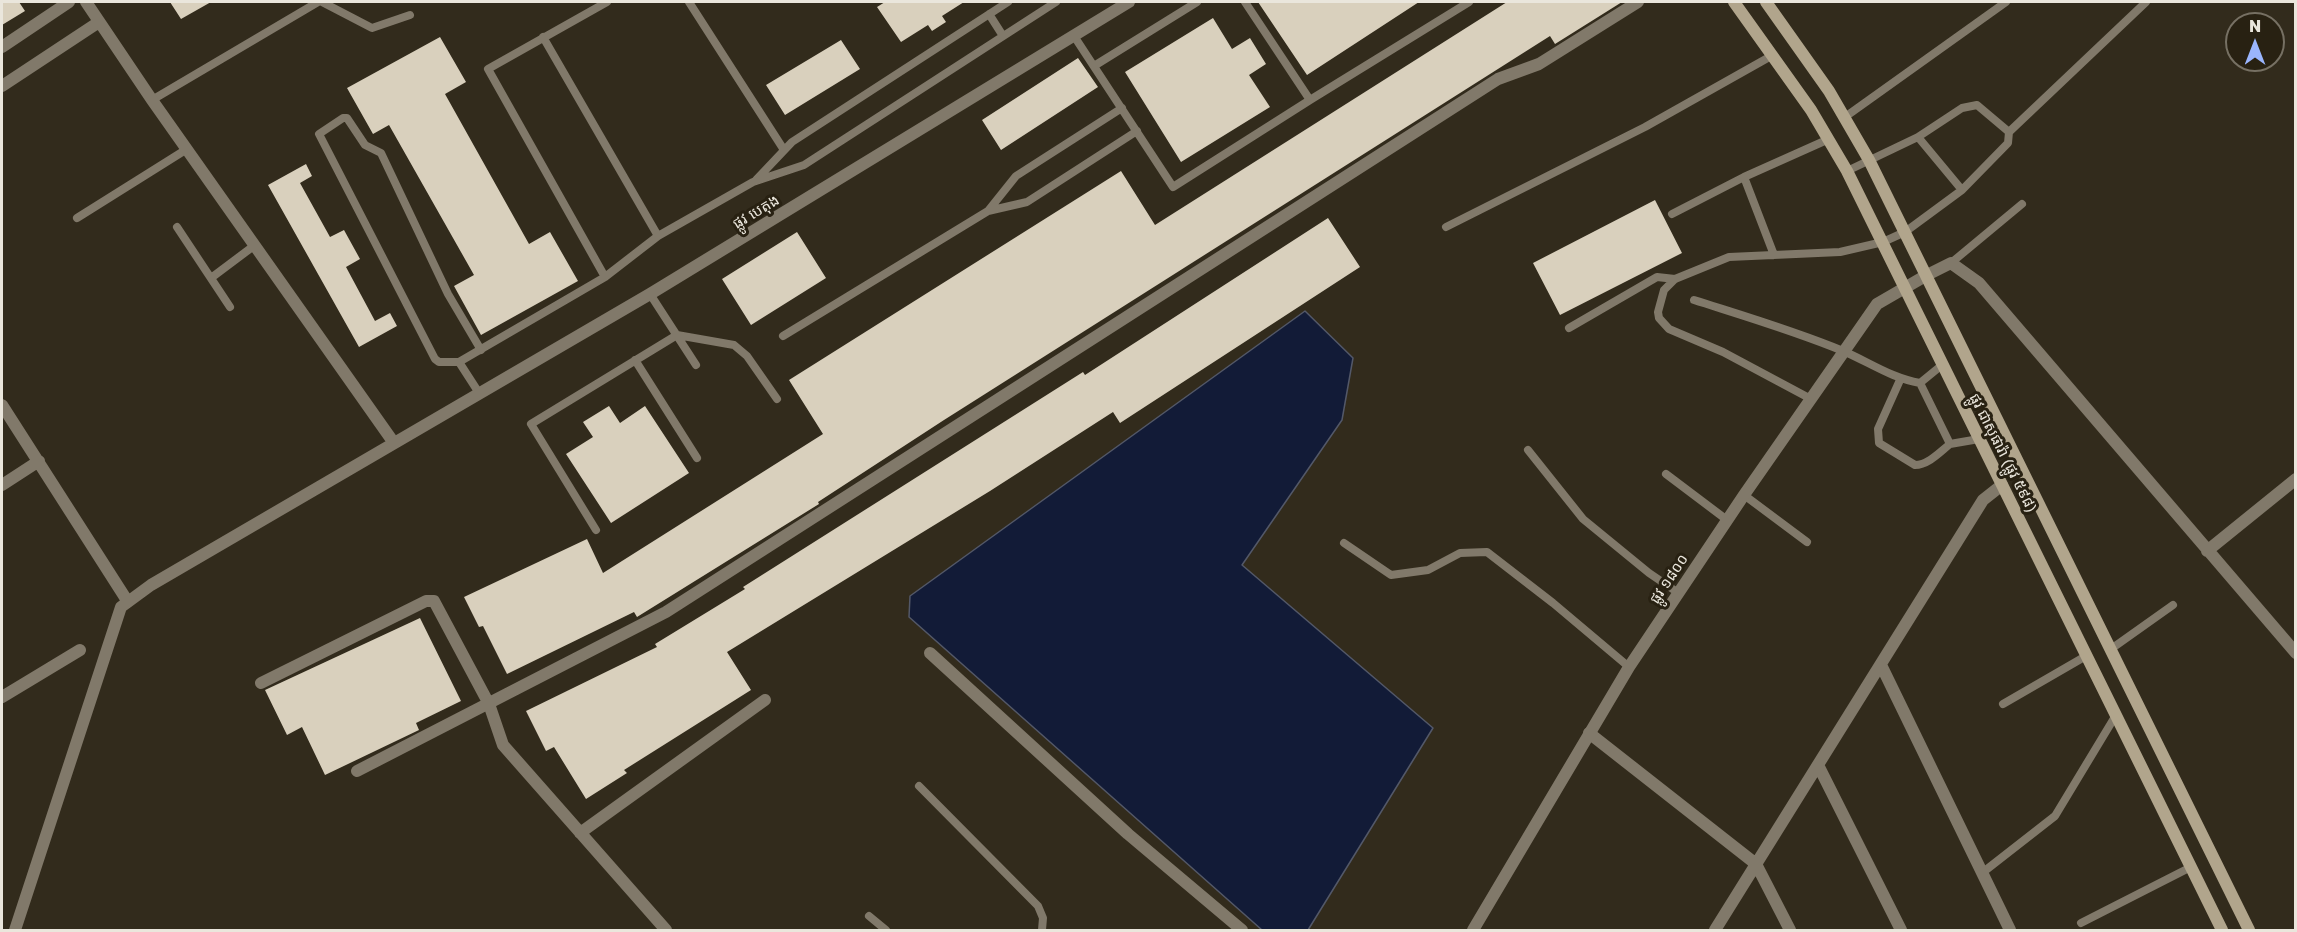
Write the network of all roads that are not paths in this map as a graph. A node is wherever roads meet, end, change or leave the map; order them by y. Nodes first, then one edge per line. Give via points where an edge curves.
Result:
1 (69, 2) edge
2 (86, 2) edge
3 (320, 2) edge
4 (608, 2) edge
5 (689, 2) edge
6 (1008, 2) edge
7 (1056, 2) edge
8 (1129, 2) edge
9 (1197, 2) edge
10 (1245, 2) edge
11 (1468, 2) edge
12 (1638, 2) edge
13 (1734, 2) edge
14 (1766, 2) edge
15 (2006, 2) edge
16 (2146, 2) edge
17 (1455, 5) edge
18 (988, 14) junction
19 (410, 15) dead end
20 (99, 22) junction
21 (1003, 36) junction
22 (1074, 36) junction
23 (543, 37) junction
24 (2, 47) edge
25 (1773, 55) junction
26 (1094, 66) junction
27 (2, 86) edge
28 (152, 100) junction
29 (1310, 100) junction
30 (1122, 108) junction
31 (1845, 117) junction
32 (1137, 130) junction
33 (2009, 132) junction
34 (1918, 137) junction
35 (1828, 139) junction
36 (187, 149) junction
37 (784, 150) junction
38 (1869, 160) junction
39 (1847, 171) junction
40 (1744, 177) junction
41 (753, 182) junction
42 (1962, 190) junction
43 (2022, 204) dead end
44 (988, 211) junction
45 (1672, 214) dead end
46 (77, 218) dead end
47 (177, 227) dead end
48 (1446, 227) dead end
49 (1905, 232) junction
50 (658, 236) junction
51 (1882, 242) junction
52 (255, 245) junction
53 (1774, 255) junction
54 (1951, 263) junction
55 (1927, 275) junction
56 (605, 277) junction
57 (211, 278) junction
58 (1675, 279) junction
59 (1906, 288) junction
60 (650, 294) junction
61 (1694, 300) dead end
62 (230, 306) dead end
63 (1569, 328) dead end
64 (677, 335) junction
65 (783, 336) dead end
66 (481, 350) junction
67 (1844, 352) junction
68 (635, 360) junction
69 (459, 362) junction
70 (696, 365) dead end
71 (1942, 365) junction
72 (1900, 380) junction
73 (1920, 383) junction
74 (478, 393) junction
75 (777, 399) dead end
76 (1811, 399) junction
77 (2, 405) edge
78 (1978, 440) junction
79 (394, 442) junction
80 (1950, 444) junction
81 (1528, 450) dead end
82 (697, 458) dead end
83 (39, 461) junction
84 (1666, 474) dead end
85 (2295, 479) edge
86 (2, 485) edge
87 (2002, 485) junction
88 (1744, 495) junction
89 (1727, 520) junction
90 (596, 530) dead end
91 (1807, 542) dead end
92 (1344, 543) dead end
93 (2207, 551) junction
94 (1677, 592) junction
95 (128, 602) junction
96 (2173, 604) dead end
97 (2111, 649) junction
98 (80, 650) dead end
99 (2295, 653) edge
100 (930, 654) dead end
101 (2086, 656) junction
102 (1881, 665) junction
103 (1629, 667) junction
104 (261, 683) dead end
105 (2, 697) edge
106 (765, 700) dead end
107 (489, 704) junction
108 (2003, 704) dead end
109 (2116, 715) junction
110 (1588, 733) junction
111 (1818, 765) junction
112 (357, 771) dead end
113 (919, 786) dead end
114 (580, 833) junction
115 (1756, 864) junction
116 (2191, 867) junction
117 (1982, 873) junction
118 (869, 916) dead end
119 (2081, 923) dead end
120 (15, 930) edge
121 (666, 930) edge
122 (886, 930) edge
123 (1042, 930) edge
124 (1242, 930) edge
125 (1473, 930) edge
126 (1716, 930) edge
127 (1791, 930) edge
128 (1901, 930) edge
129 (2010, 930) edge
130 (2222, 930) edge
131 (2249, 930) edge

1 - 24 street
2 - 20 street
3 - 19 lane via 372,28
3 - 28 lane
4 - 23 lane
5 - 37 lane
6 - 18 lane
7 - 21 lane
8 - 22 street, ផ្លូវ បេតុង
9 - 26 lane
10 - 29 lane
11 - 17 lane
12 - 107 street via 1539,64 1498,79 666,612
13 - 25 main road, ផ្លូវ ជាសុផារ៉ា (ផ្លូវ ៥៩៨)
14 - 31 main road, ផ្លូវ ជាសុផារ៉ា (ផ្លូវ ៥៩៨)
15 - 31 lane
16 - 33 lane
17 - 29 lane
18 - 21 lane
18 - 37 lane
20 - 27 street
20 - 28 street
21 - 41 lane via 804,165
22 - 26 lane
22 - 60 street, ផ្លូវ បេតុង
23 - 50 lane
23 - 56 lane via 488,69
25 - 35 main road, ផ្លូវ ជាសុផារ៉ា (ផ្លូវ ៥៩៨)
25 - 48 lane via 1645,127
26 - 30 lane
28 - 36 street
29 - 32 lane via 1173,187
30 - 32 lane
30 - 44 lane via 1016,176
31 - 38 main road, ផ្លូវ ជាសុផារ៉ា (ផ្លូវ ៥៩៨)
32 - 44 lane via 1027,202
33 - 34 lane via 1977,105 1962,108
33 - 42 lane via 2008,142
34 - 38 lane
34 - 42 lane
35 - 39 main road, ផ្លូវ ជាសុផារ៉ា (ផ្លូវ ៥៩៨)
35 - 40 lane
36 - 46 lane
36 - 52 street
37 - 41 lane
38 - 39 lane
38 - 49 main road, ផ្លូវ ជាសុផារ៉ា (ផ្លូវ ៥៩៨)
39 - 51 main road, ផ្លូវ ជាសុផារ៉ា (ផ្លូវ ៥៩៨)
40 - 45 lane
40 - 53 lane
41 - 50 lane
42 - 49 lane
43 - 54 lane
44 - 65 lane
47 - 57 lane
49 - 51 lane
49 - 55 main road, ផ្លូវ ជាសុផារ៉ា (ផ្លូវ ៥៩៨)
50 - 56 lane
51 - 53 lane via 1840,252
51 - 59 main road, ផ្លូវ ជាសុផារ៉ា (ផ្លូវ ៥៩៨)
52 - 57 lane
52 - 79 street
53 - 58 lane via 1729,257
54 - 55 street, ផ្លូវ ១៨០០
54 - 93 street via 1979,283
55 - 59 street, ផ្លូវ ១៨០០
55 - 97 main road, ផ្លូវ ជាសុផារ៉ា (ផ្លូវ ៥៩៨)
56 - 66 lane
57 - 62 lane
58 - 63 lane via 1658,277
58 - 76 lane via 1664,290 1658,312 1669,329 1723,352
59 - 67 street, ផ្លូវ ១៨០០ via 1877,304
59 - 71 main road, ផ្លូវ ជាសុផារ៉ា (ផ្លូវ ៥៩៨)
60 - 64 lane
60 - 74 street, ផ្លូវ បេតុង
61 - 67 lane
64 - 68 lane
64 - 70 lane
64 - 75 lane via 734,345 747,356
66 - 69 lane
66 - 69 lane via 448,294 381,153 365,144 347,118 343,118 319,134 435,359
67 - 72 lane
67 - 76 street, ផ្លូវ ១៨០០
68 - 82 lane
68 - 90 lane via 531,424
69 - 74 lane
71 - 73 lane
71 - 78 main road, ផ្លូវ ជាសុផារ៉ា (ផ្លូវ ៥៩៨)
72 - 73 lane
72 - 80 lane via 1878,429 1879,442 1915,465 1925,464
73 - 80 lane
74 - 79 street, ផ្លូវ បេតុង
76 - 88 street, ផ្លូវ ១៨០០
77 - 83 street
78 - 80 lane
78 - 87 main road, ផ្លូវ ជាសុផារ៉ា (ផ្លូវ ៥៩៨)
79 - 95 street, ផ្លូវ បេតុង
81 - 94 lane via 1583,519
83 - 86 street
83 - 95 street
84 - 89 lane
85 - 93 street
87 - 101 main road, ផ្លូវ ជាសុផារ៉ា (ផ្លូវ ៥៩៨)
87 - 102 street via 1983,500
88 - 89 street, ផ្លូវ ១៨០០
88 - 91 lane
89 - 94 street, ផ្លូវ ១៨០០
92 - 103 lane via 1391,575 1428,570 1460,553 1487,552
93 - 99 street
94 - 103 street, ផ្លូវ ១៨០០
95 - 120 street via 121,607
96 - 97 lane
97 - 131 main road, ផ្លូវ ជាសុផារ៉ា (ផ្លូវ ៥៩៨)
98 - 105 street
100 - 124 street via 1128,834
101 - 108 lane
101 - 109 main road, ផ្លូវ ជាសុផារ៉ា (ផ្លូវ ៥៩៨)
102 - 111 street
102 - 117 street
103 - 110 street, ផ្លូវ ១៨០០
104 - 107 street via 426,601 434,601
106 - 114 street
107 - 112 street
107 - 114 street via 503,745
109 - 116 main road, ផ្លូវ ជាសុផារ៉ា (ផ្លូវ ៥៩៨)
109 - 117 lane via 2055,816
110 - 115 street
110 - 125 street, ផ្លូវ ១៨០០
111 - 115 street
111 - 128 street
113 - 123 lane via 1038,906
114 - 121 street
115 - 126 street
115 - 127 street
116 - 119 lane
116 - 130 main road, ផ្លូវ ជាសុផារ៉ា (ផ្លូវ ៥៩៨)
117 - 129 street
118 - 122 lane

